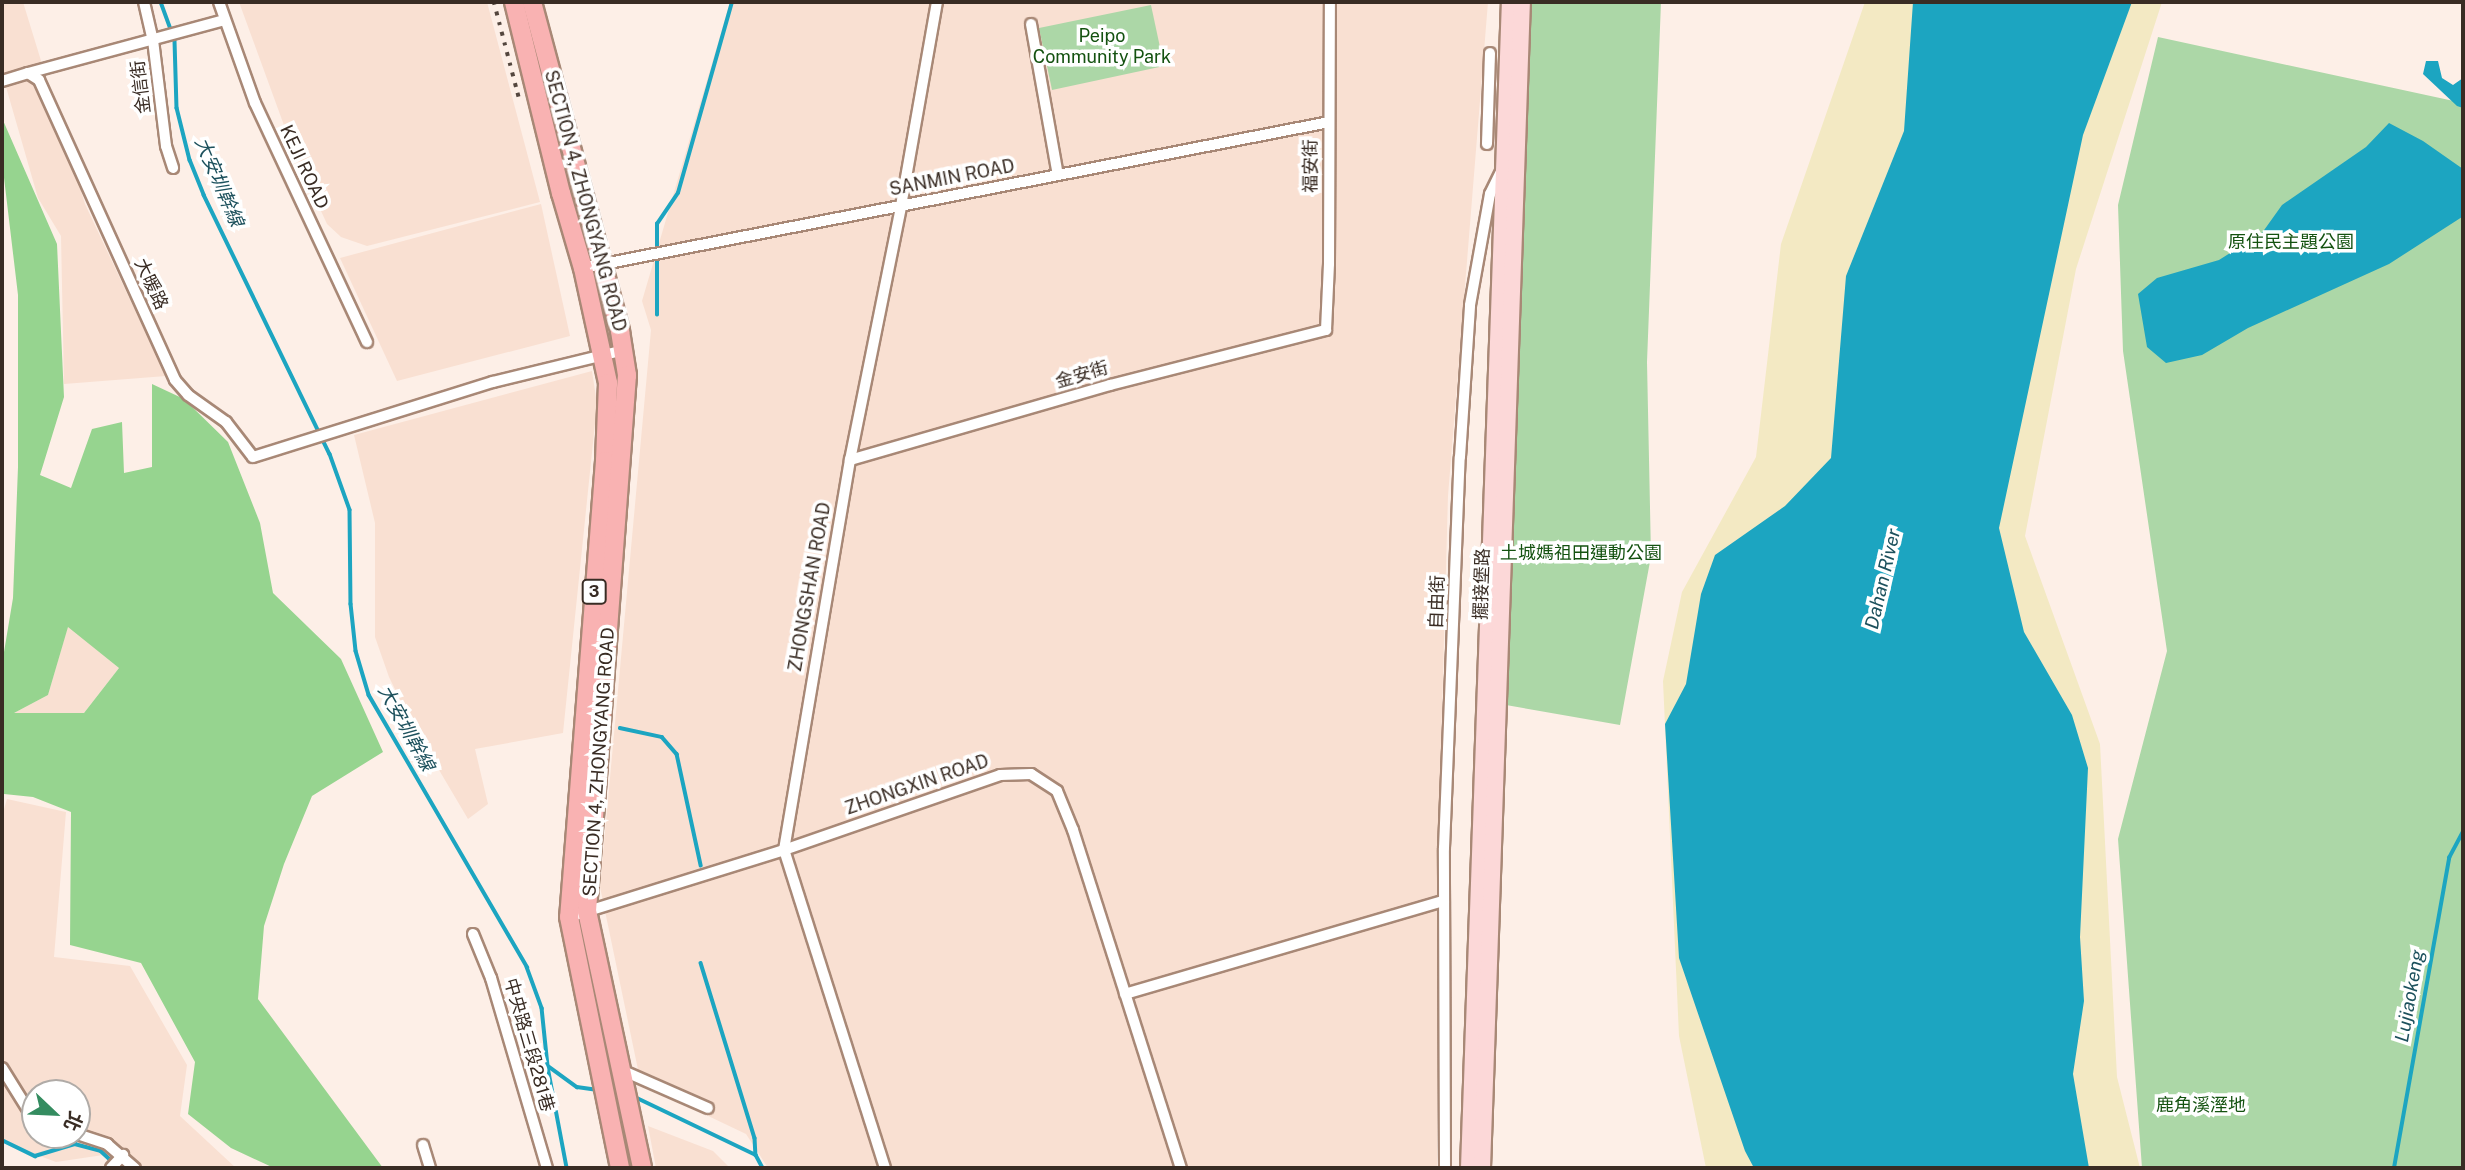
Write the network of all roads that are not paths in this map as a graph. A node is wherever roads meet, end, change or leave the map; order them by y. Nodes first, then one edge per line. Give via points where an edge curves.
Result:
1 (144, 2) edge
2 (219, 2) edge
3 (514, 2) edge
4 (532, 2) edge
5 (937, 2) edge
6 (1330, 2) edge
7 (1510, 2) edge
8 (1522, 2) edge
9 (224, 20) junction
10 (1031, 24) dead end
11 (153, 40) junction
12 (1490, 54) dead end
13 (28, 73) junction
14 (2, 81) edge
15 (1329, 122) junction
16 (1487, 144) dead end
17 (1503, 167) junction
18 (173, 168) dead end
19 (1058, 175) junction
20 (901, 206) junction
21 (602, 265) junction
22 (583, 268) junction
23 (1326, 330) joint
24 (366, 342) dead end
25 (624, 350) junction
26 (603, 353) junction
27 (849, 460) junction
28 (784, 850) junction
29 (1444, 901) junction
30 (587, 911) junction
31 (569, 917) junction
32 (473, 934) dead end
33 (1125, 994) junction
34 (2, 1068) edge
35 (619, 1069) junction
36 (21, 1099) edge
37 (708, 1108) dead end
38 (91, 1139) edge
39 (423, 1145) dead end
40 (122, 1155) junction
41 (636, 1167) edge
42 (111, 1168) edge
43 (135, 1168) edge
44 (430, 1168) edge
45 (547, 1168) edge
46 (620, 1168) edge
47 (886, 1168) edge
48 (1181, 1168) edge
49 (1445, 1168) edge
50 (1469, 1168) edge
51 (1482, 1168) edge

1 - 11 street, 金信街
2 - 9 street, KEJI ROAD
3 - 22 main road, SECTION 4, ZHONGYANG ROAD / 3
4 - 21 main road, SECTION 4, ZHONGYANG ROAD / 3
5 - 20 street, ZHONGSHAN ROAD
6 - 15 street, 福安街
7 - 17 street, 擺接堡路
8 - 51 street, 擺接堡路
9 - 11 street
9 - 24 street, KEJI ROAD via 255,103
10 - 19 street
11 - 13 street
11 - 18 street, 金信街
12 - 16 street
13 - 14 street
13 - 26 street, 大暖路 via 39,80 49,99 175,380 226,422 253,457
15 - 19 street, SANMIN ROAD
15 - 23 street, 福安街
17 - 29 street, 自由街 via 1490,194 1470,305
17 - 50 street, 擺接堡路
19 - 20 street, SANMIN ROAD
20 - 21 street, SANMIN ROAD
20 - 27 street, ZHONGSHAN ROAD
21 - 22 street, SANMIN ROAD
21 - 25 main road, SECTION 4, ZHONGYANG ROAD / 3
22 - 26 main road, SECTION 4, ZHONGYANG ROAD / 3
23 - 27 street, 金安街 via 1110,385
25 - 26 street
25 - 30 main road, SECTION 4, ZHONGYANG ROAD / 3 via 627,405
26 - 31 main road, SECTION 4, ZHONGYANG ROAD / 3 via 608,383 605,461
27 - 28 street, ZHONGSHAN ROAD
28 - 30 street, ZHONGXIN ROAD
28 - 33 street, ZHONGXIN ROAD via 1000,775 1031,774 1056,791 1073,830
28 - 47 street, ZHONGSHAN ROAD
29 - 33 street
29 - 49 street, 自由街
30 - 31 street, ZHONGXIN ROAD
30 - 35 main road, SECTION 4, ZHONGYANG ROAD / 3
31 - 46 main road, SECTION 4, ZHONGYANG ROAD / 3
32 - 45 street, 中央路三段281巷 via 491,978
33 - 48 street, ZHONGXIN ROAD
34 - 36 street
35 - 37 street
35 - 41 main road, 3
38 - 40 street
39 - 44 street
40 - 42 street
40 - 43 street

